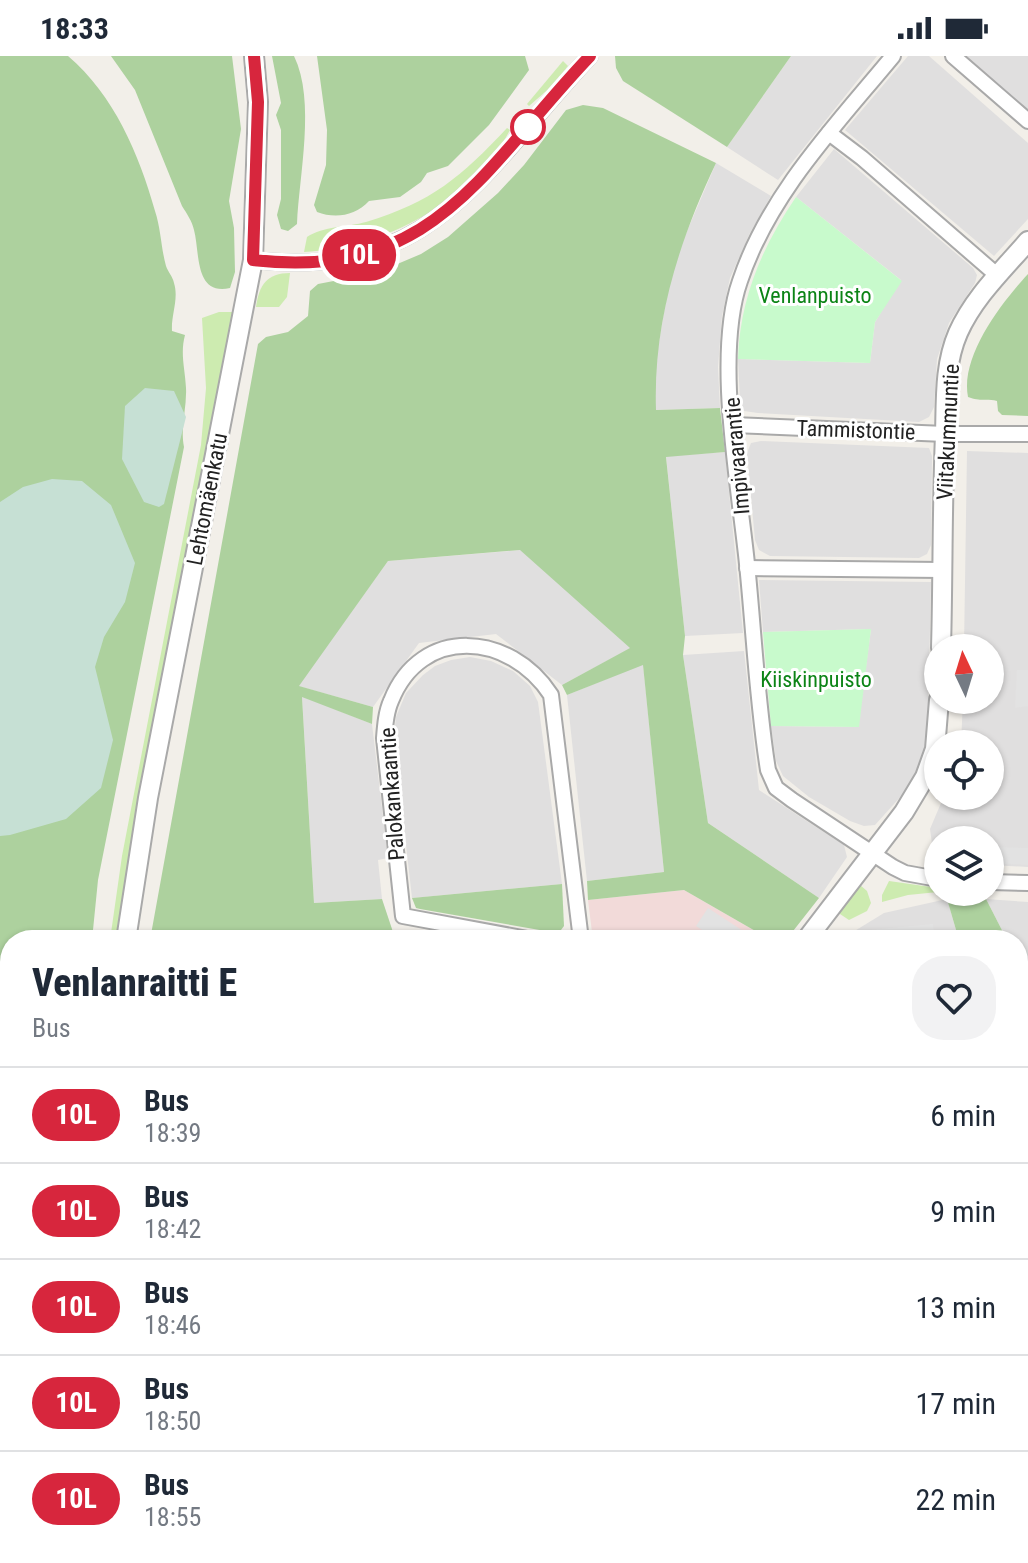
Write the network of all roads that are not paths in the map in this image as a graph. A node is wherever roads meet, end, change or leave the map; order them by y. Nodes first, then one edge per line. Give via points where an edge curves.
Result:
1 (254, 56) edge
2 (590, 56) edge
3 (893, 56) edge
4 (953, 56) edge
5 (1028, 121) edge
6 (829, 133) junction
7 (1028, 241) edge
8 (253, 260) junction
9 (998, 276) junction
10 (733, 425) junction
11 (945, 434) junction
12 (1028, 434) edge
13 (747, 568) junction
14 (943, 570) junction
15 (941, 634) edge
16 (938, 714) edge
17 (873, 852) junction
18 (924, 876) edge
19 (1004, 882) edge
20 (1028, 883) edge
21 (128, 930) edge
22 (479, 930) edge
23 (580, 930) edge
24 (814, 930) edge

1 - 8 street, Lehtomäenkatu via 258,102
2 - 8 street via 478,184 425,227 350,258 306,264
3 - 6 street, Impivaarantie
4 - 5 street
6 - 9 street
6 - 10 street, Impivaarantie via 783,193 739,282 729,343
7 - 9 street, Viitakummuntie
8 - 21 street, Lehtomäenkatu via 148,798
9 - 11 street, Viitakummuntie via 957,336 947,377
10 - 11 street, Tammistontie
10 - 13 street, Impivaarantie
11 - 12 street, Tammistontie
11 - 14 street, Viitakummuntie
13 - 14 street
13 - 17 street, Impivaarantie via 768,770 776,788
14 - 15 street, Viitakummuntie
16 - 17 street via 930,764 904,812
17 - 18 street, Impivaarantie via 905,873
17 - 24 street
19 - 20 street
22 - 23 street, Palokankaantie via 403,916 384,738 391,700 416,665 448,649 483,646 530,669 551,695

